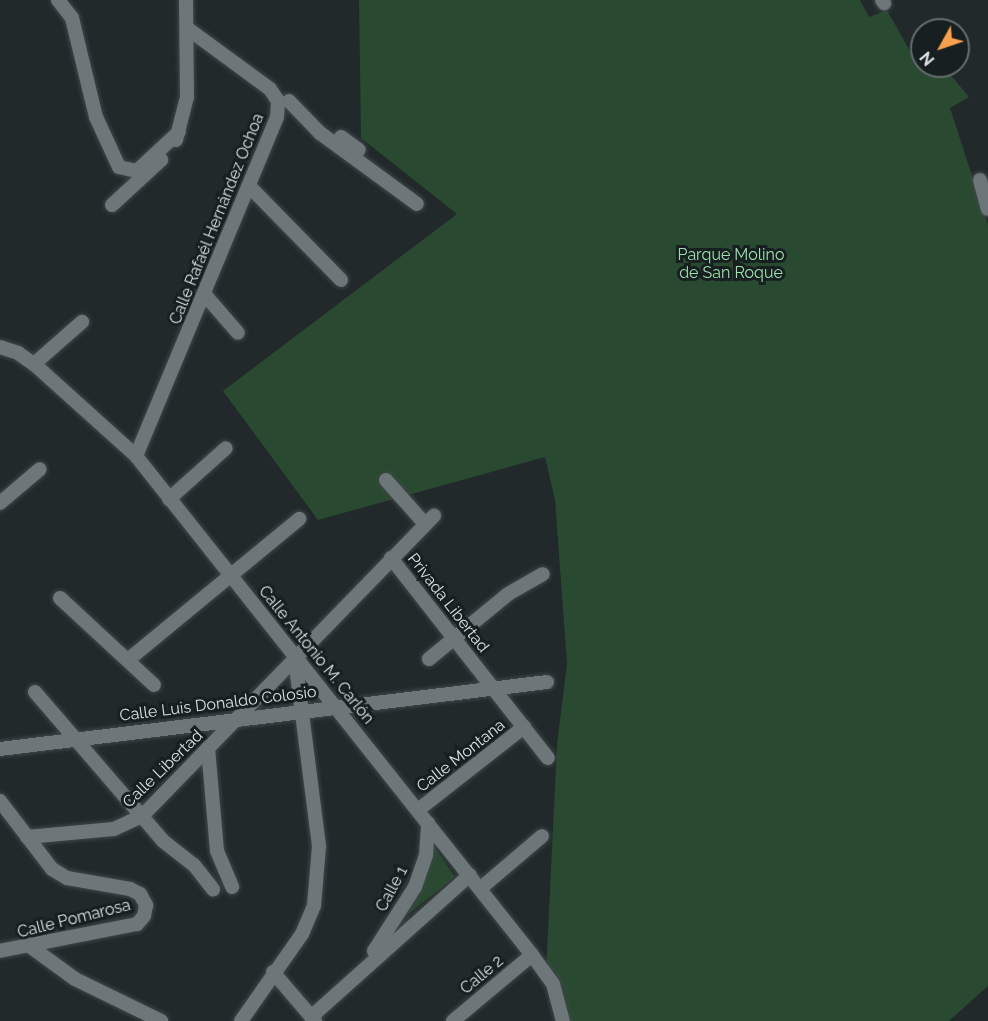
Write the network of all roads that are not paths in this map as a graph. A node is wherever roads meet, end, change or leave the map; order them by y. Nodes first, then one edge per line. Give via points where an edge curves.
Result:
1 (57, 0) edge
2 (186, 0) edge
3 (187, 28) junction
4 (283, 101) junction
5 (179, 132) junction
6 (359, 150) dead end
7 (980, 180) dead end
8 (250, 187) junction
9 (417, 204) dead end
10 (112, 205) dead end
11 (988, 209) edge
12 (341, 280) dead end
13 (206, 295) junction
14 (82, 322) dead end
15 (238, 333) dead end
16 (0, 347) edge
17 (34, 364) junction
18 (226, 448) dead end
19 (136, 456) junction
20 (40, 469) dead end
21 (386, 480) dead end
22 (169, 499) junction
23 (0, 502) edge
24 (299, 519) dead end
25 (391, 558) junction
26 (230, 574) junction
27 (543, 574) dead end
28 (60, 598) dead end
29 (454, 638) junction
30 (294, 656) junction
31 (429, 659) dead end
32 (128, 660) junction
33 (547, 682) dead end
34 (154, 685) dead end
35 (494, 688) junction
36 (35, 692) dead end
37 (336, 705) junction
38 (302, 710) junction
39 (237, 718) junction
40 (524, 727) junction
41 (78, 738) junction
42 (208, 748) junction
43 (0, 749) edge
44 (548, 758) dead end
45 (0, 801) edge
46 (418, 810) junction
47 (142, 816) junction
48 (428, 823) junction
49 (542, 836) dead end
50 (27, 837) junction
51 (470, 874) junction
52 (232, 887) dead end
53 (481, 888) junction
54 (213, 889) dead end
55 (31, 947) junction
56 (0, 951) edge
57 (532, 955) junction
58 (366, 964) junction
59 (273, 972) junction
60 (313, 1019) edge
61 (161, 1021) edge
62 (241, 1021) edge
63 (453, 1021) edge
64 (563, 1021) edge

1 - 5 street via 72,18 96,117 119,167 137,171
2 - 3 street
3 - 4 street, Calle Rafaél Hernández Ochoa
3 - 5 street via 187,97
4 - 6 street
4 - 8 street, Calle Rafaél Hernández Ochoa
4 - 9 street
5 - 10 street via 173,147 132,191
7 - 11 street
8 - 12 street
8 - 13 street, Calle Rafaél Hernández Ochoa
13 - 15 street
13 - 19 street, Calle Rafaél Hernández Ochoa
14 - 17 street
16 - 17 street, Calle Antonio M. Carlón
17 - 19 street, Calle Antonio M. Carlón
18 - 22 street
19 - 22 street, Calle Antonio M. Carlón
20 - 23 street
21 - 25 street, Privada Libertad via 429,520
22 - 26 street, Calle Antonio M. Carlón
24 - 26 street
25 - 29 street, Privada Libertad
25 - 30 street, Calle Libertad
26 - 30 street, Calle Antonio M. Carlón
26 - 32 street
27 - 29 street via 508,594
28 - 32 street
29 - 31 street
29 - 35 street, Privada Libertad
30 - 37 street, Calle Antonio M. Carlón
30 - 38 street
30 - 39 street, Calle Libertad
32 - 34 street
33 - 35 street, Calle Luis Donaldo Colosio
35 - 37 street, Calle Luis Donaldo Colosio
35 - 40 street
36 - 41 street
37 - 38 street, Calle Luis Donaldo Colosio
37 - 46 street, Calle Antonio M. Carlón
38 - 39 street, Calle Luis Donaldo Colosio
38 - 59 street via 319,846 318,875 314,906 302,934
39 - 41 street, Calle Luis Donaldo Colosio
39 - 42 street, Calle Libertad
40 - 44 street
40 - 46 street, Calle Montana
41 - 43 street, Calle Luis Donaldo Colosio
41 - 47 street
42 - 47 street, Calle Libertad
42 - 52 street via 217,850
45 - 50 street
46 - 48 street, Calle Antonio M. Carlón
47 - 50 street, Calle Libertad via 114,829
47 - 54 street via 163,841 194,865
48 - 51 street, Calle Antonio M. Carlón
48 - 58 street, Calle 1 via 426,855 415,887
49 - 53 street
50 - 55 street, Calle Pomarosa via 52,869 67,878 130,889 140,894 146,905 137,924
51 - 53 street, Calle Antonio M. Carlón
51 - 58 street, Calle 1
53 - 57 street, Calle Antonio M. Carlón
55 - 56 street, Calle Pomarosa
55 - 61 street via 75,979
57 - 63 street, Calle 2
57 - 64 street, Calle Antonio M. Carlón via 553,984
58 - 60 street, Calle 1
59 - 60 street
59 - 62 street

